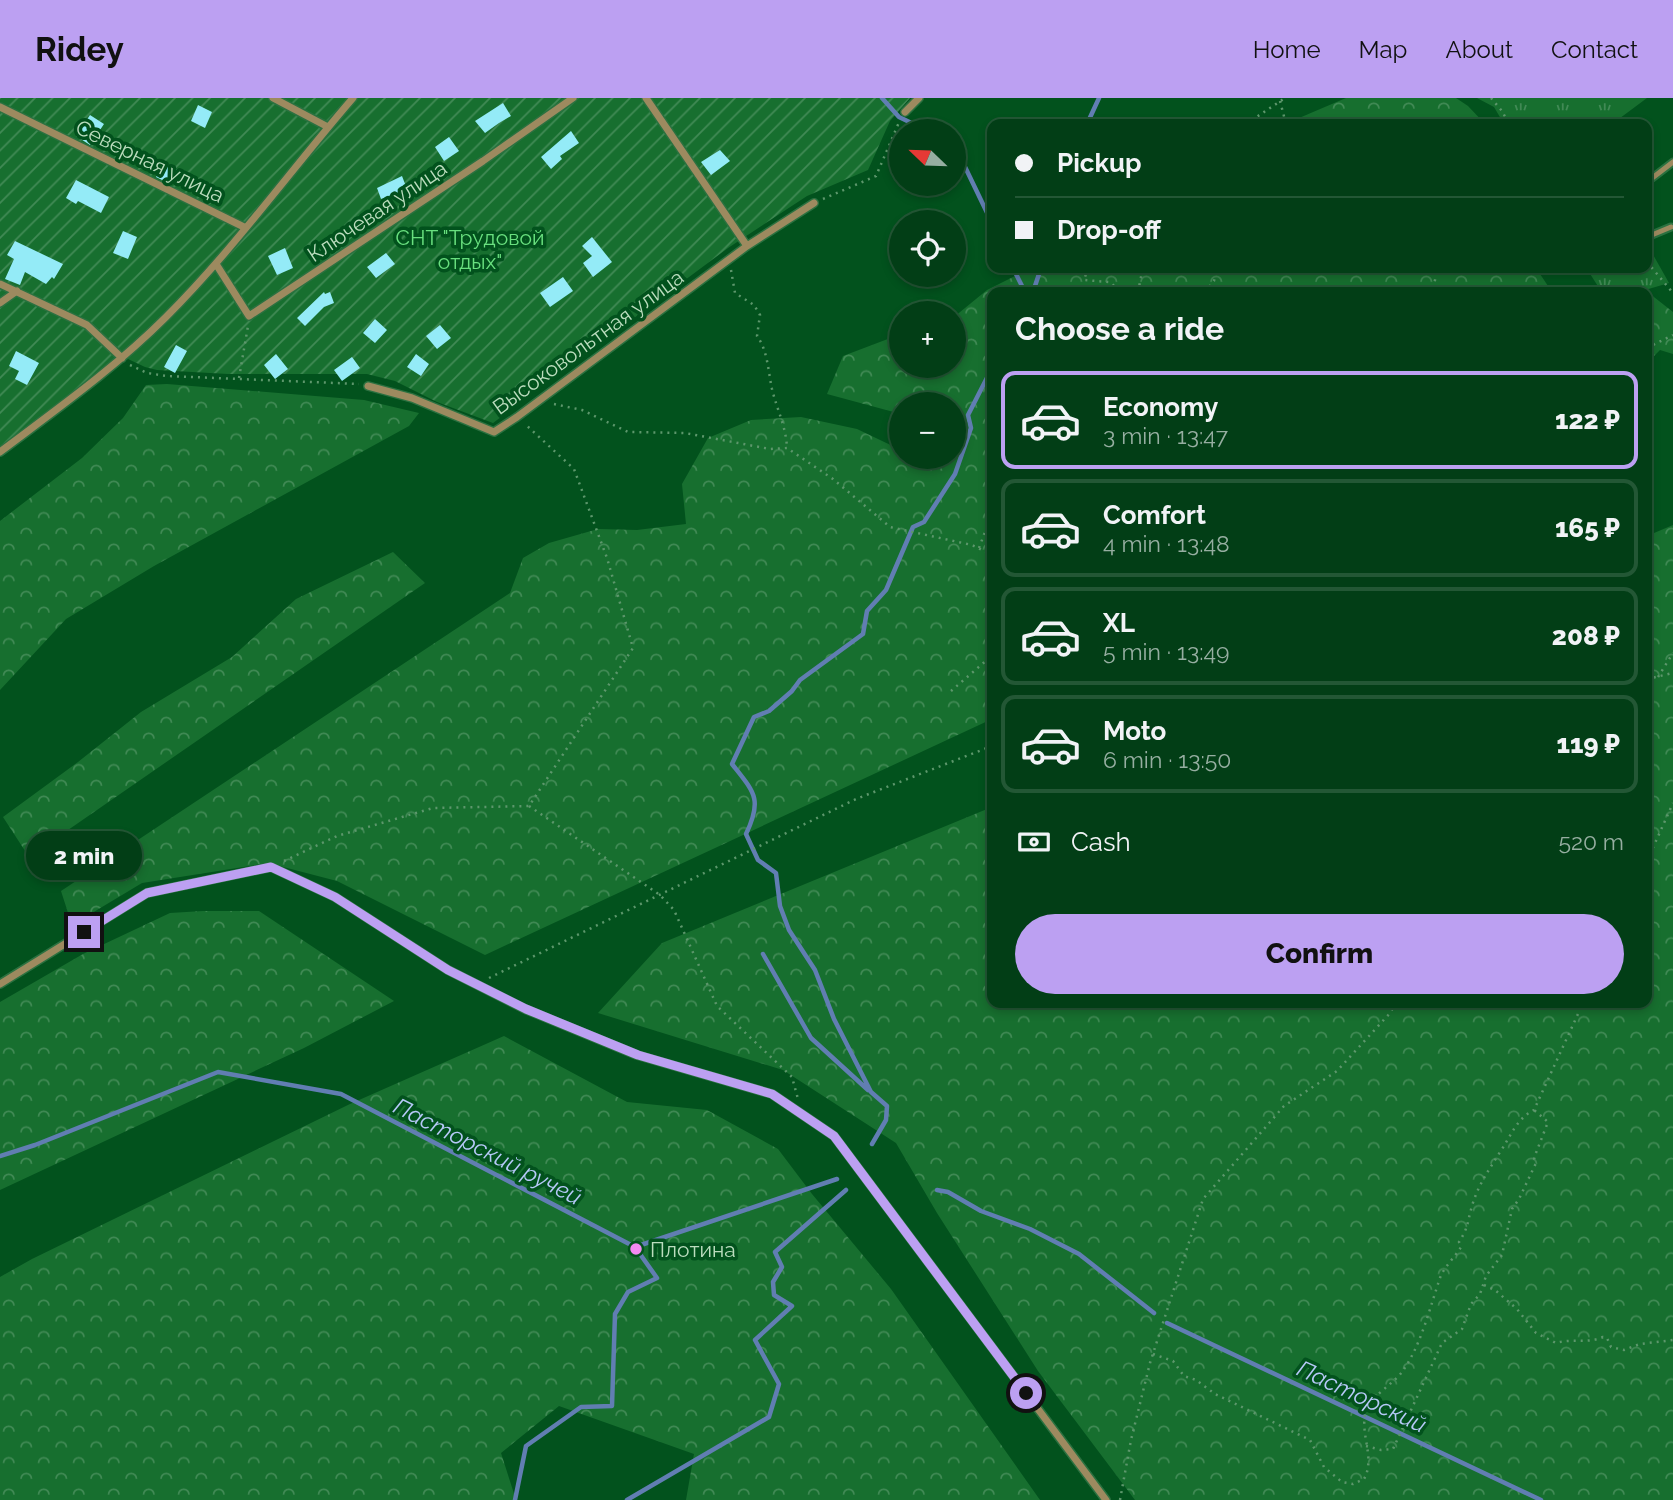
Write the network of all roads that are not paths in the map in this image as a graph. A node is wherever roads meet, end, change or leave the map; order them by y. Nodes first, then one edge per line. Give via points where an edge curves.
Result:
1 (273, 98) edge
2 (353, 98) edge
3 (573, 98) edge
4 (646, 98) edge
5 (919, 98) edge
6 (0, 107) edge
7 (905, 112) dead end
8 (328, 127) junction
9 (1673, 162) edge
10 (1652, 178) edge
11 (814, 203) road end
12 (1671, 227) edge
13 (246, 228) junction
14 (1652, 235) edge
15 (747, 246) junction
16 (216, 264) junction
17 (0, 284) edge
18 (17, 292) junction
19 (0, 303) edge
20 (122, 358) junction
21 (368, 386) road end
22 (0, 452) edge
23 (0, 984) edge
24 (1105, 1500) edge

1 - 8 street
2 - 8 street
3 - 16 street, Ключевая улица via 249,316
4 - 15 street
5 - 7 street
6 - 13 street, Северная улица
8 - 13 street
9 - 10 lane
11 - 15 street, Высоковольтная улица
12 - 14 lane
13 - 16 street
15 - 21 street, Высоковольтная улица via 494,432 412,398
16 - 20 street
17 - 18 street
18 - 19 street
18 - 20 street via 87,325
20 - 22 street
23 - 24 street via 147,893 271,867 335,897 448,970 526,1009 638,1055 772,1094 834,1136

